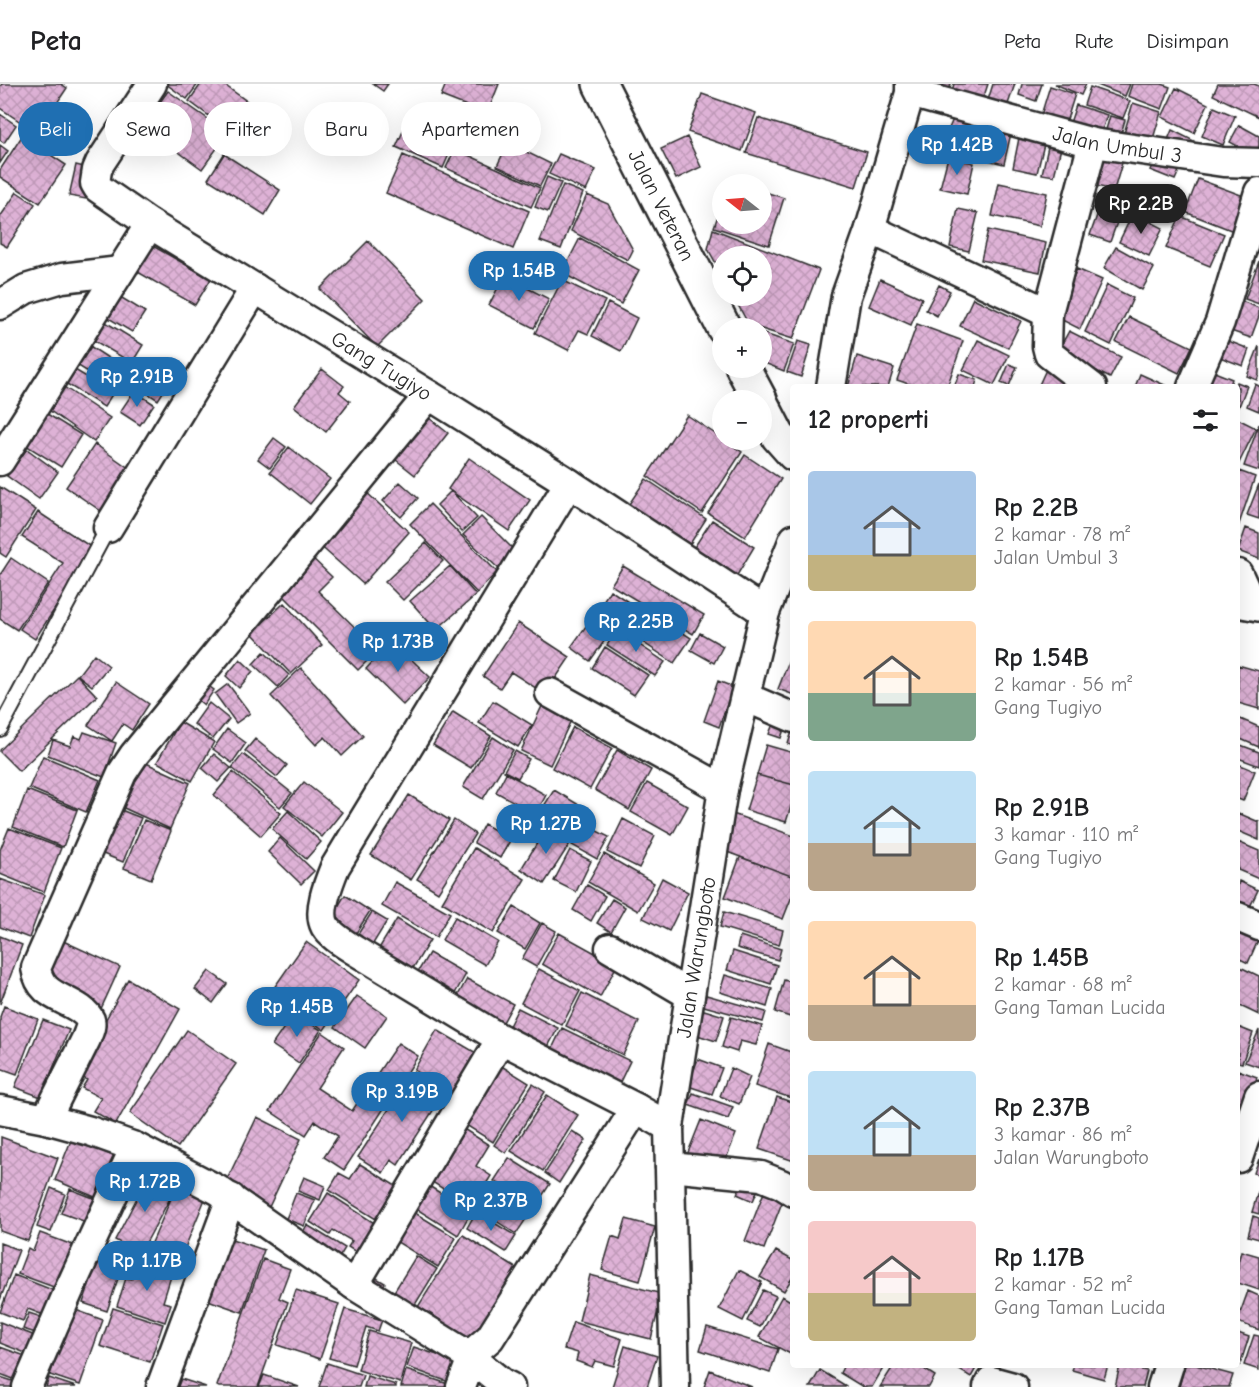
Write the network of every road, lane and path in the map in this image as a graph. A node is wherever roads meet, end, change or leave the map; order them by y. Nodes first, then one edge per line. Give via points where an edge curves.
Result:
1 (152, 84) edge
2 (600, 84) edge
3 (910, 88) edge
4 (1093, 143) junction
5 (1259, 163) edge
6 (1259, 192) edge
7 (150, 224) junction
8 (870, 229) junction
9 (120, 271) junction
10 (255, 288) junction
11 (0, 305) edge
12 (1048, 313) junction
13 (719, 318) edge
14 (831, 384) edge
15 (1088, 384) edge
16 (1193, 384) edge
17 (429, 395) junction
18 (772, 424) edge
19 (790, 450) edge
20 (0, 461) edge
21 (569, 483) junction
22 (108, 528) joint
23 (790, 549) edge
24 (1240, 579) edge
25 (1249, 602) edge
26 (765, 612) junction
27 (550, 693) dead end
28 (745, 697) junction
29 (790, 716) edge
30 (0, 729) edge
31 (723, 789) junction
32 (1240, 918) edge
33 (1259, 926) edge
34 (610, 948) dead end
35 (690, 995) junction
36 (501, 1039) junction
37 (1259, 1096) edge
38 (636, 1107) junction
39 (0, 1110) edge
40 (46, 1119) junction
41 (669, 1127) junction
42 (135, 1147) junction
43 (1244, 1147) edge
44 (670, 1167) junction
45 (790, 1190) edge
46 (231, 1198) junction
47 (354, 1285) junction
48 (471, 1357) junction
49 (1168, 1368) edge
50 (27, 1387) edge
51 (161, 1387) edge
52 (461, 1387) edge
53 (510, 1387) edge
54 (675, 1387) edge
55 (1161, 1387) edge

1 - 7 street, Gang Tugiyo via 100,163 95,183
2 - 13 main road, Jalan Veteran
3 - 4 street, Jalan Umbul 3
3 - 8 street
4 - 5 street, Jalan Umbul 3 via 1223,162
4 - 12 street
6 - 16 street via 1220,322
7 - 9 street
7 - 10 street, Gang Tugiyo
8 - 12 street
8 - 14 street via 846,296
9 - 11 street via 62,278 26,289
9 - 20 street
10 - 17 street, Gang Tugiyo
10 - 22 street
12 - 15 street via 1049,354
17 - 21 street, Gang Tugiyo
17 - 40 street via 122,773 36,968 41,985 84,1012 90,1020 86,1039
18 - 19 main road
21 - 26 street, Gang Tugiyo
21 - 36 street via 335,867 322,914 326,927 341,941
22 - 30 lane
23 - 26 street, Jalan Warungboto
24 - 25 street
26 - 28 street, Jalan Warungboto
27 - 31 street
28 - 29 street
28 - 31 street, Jalan Warungboto
31 - 35 street, Jalan Warungboto
32 - 33 street
34 - 35 street
35 - 41 street, Jalan Warungboto
36 - 38 street
36 - 47 street
37 - 43 street
38 - 41 street
38 - 48 street via 490,1338
39 - 40 street
40 - 42 street
41 - 44 street, Jalan Warungboto
42 - 46 street
42 - 50 street
44 - 45 street via 761,1176
44 - 54 street, Jalan Warungboto
46 - 47 street
46 - 51 street
47 - 48 street
48 - 52 street
48 - 53 street
49 - 55 street

